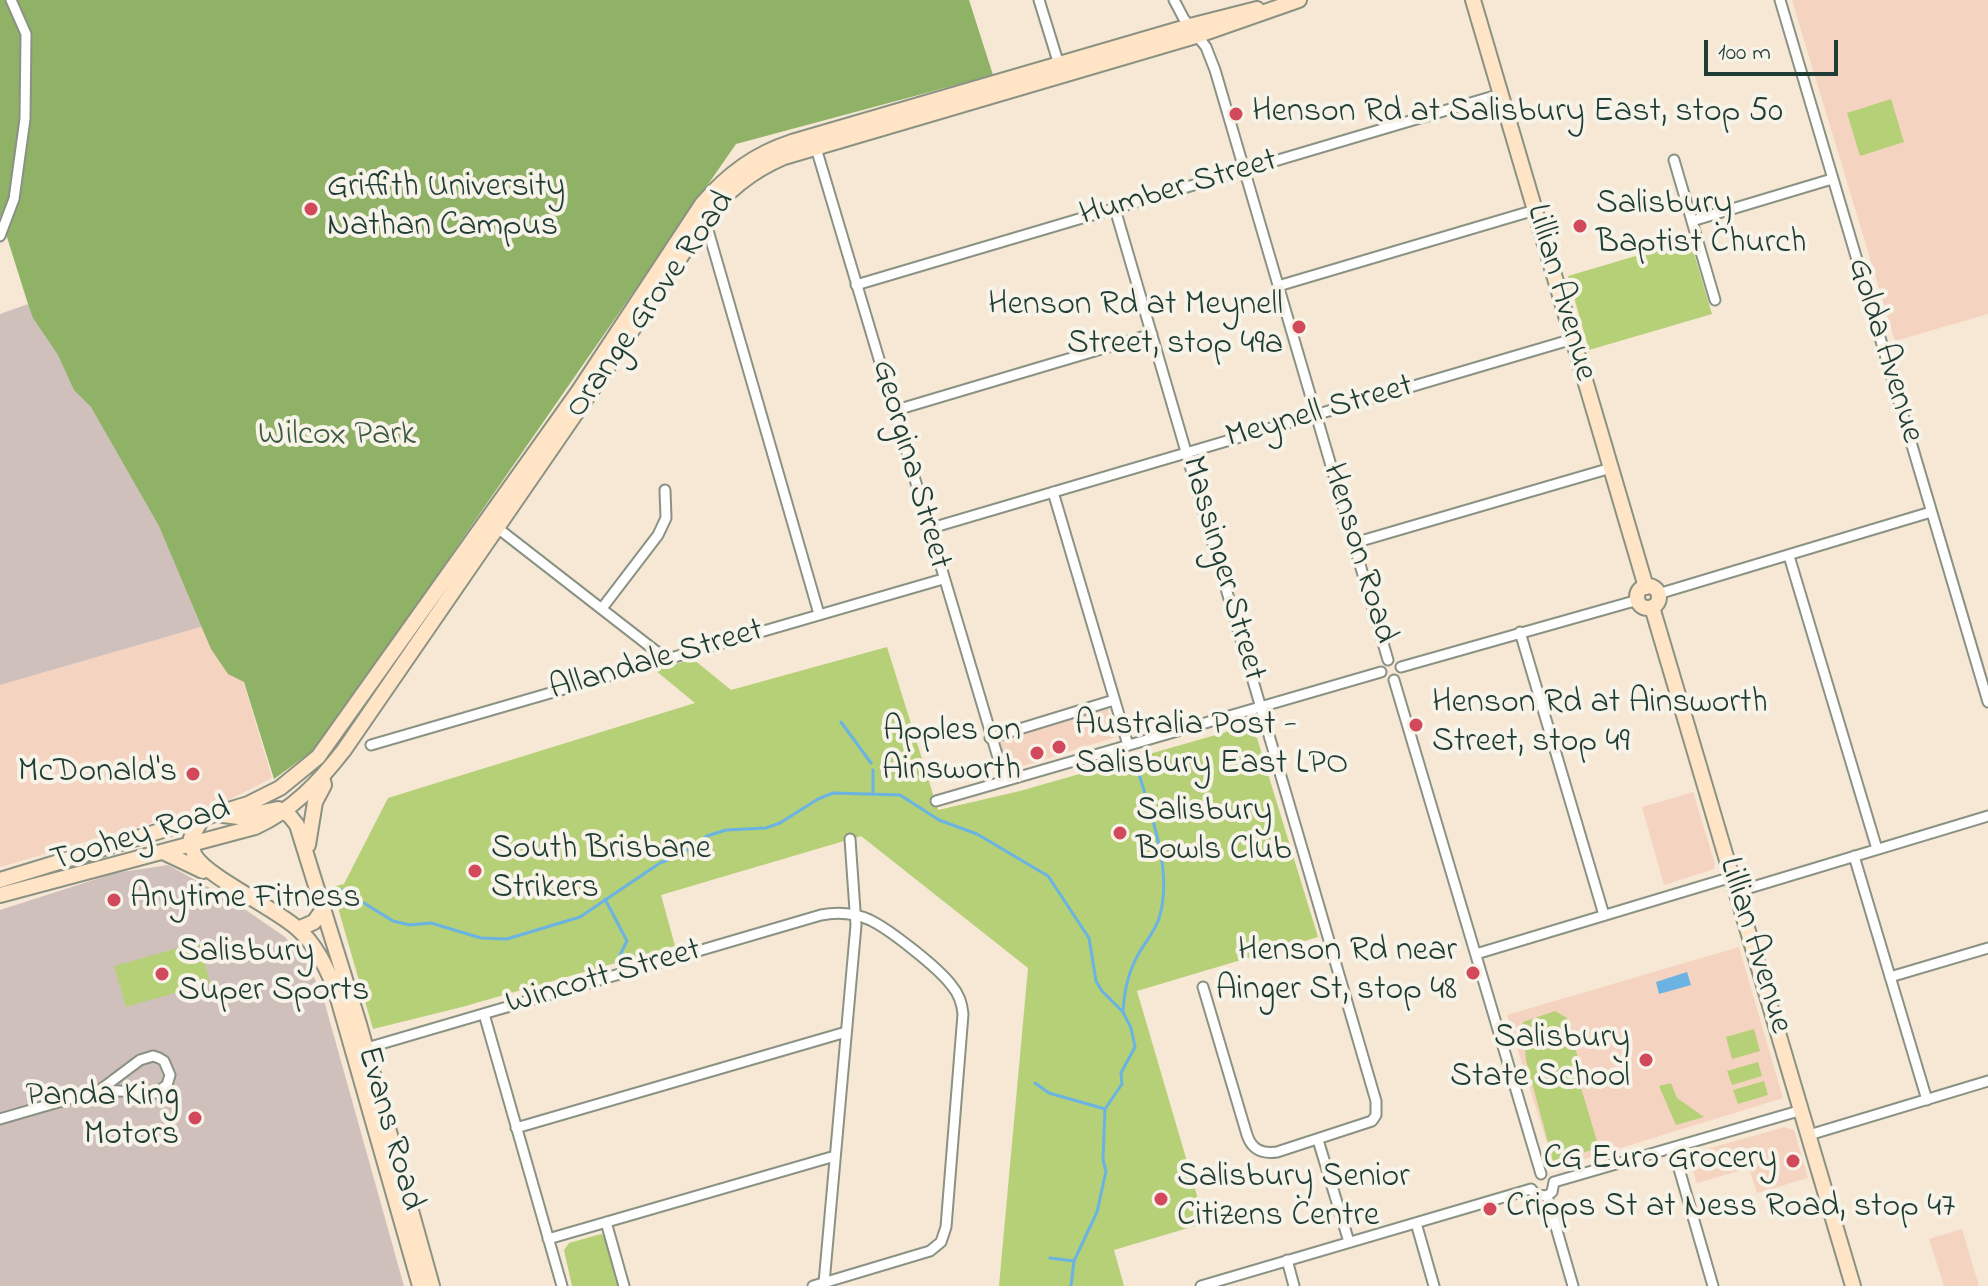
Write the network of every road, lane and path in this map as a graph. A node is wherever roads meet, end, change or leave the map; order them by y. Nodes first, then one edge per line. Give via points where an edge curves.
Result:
1 (11, 0) edge
2 (1039, 0) edge
3 (1174, 0) edge
4 (1299, 0) edge
5 (1473, 0) edge
6 (1780, 0) edge
7 (1195, 31) junction
8 (1061, 70) junction
9 (1501, 94) junction
10 (816, 148) junction
11 (1674, 160) dead end
12 (1244, 171) junction
13 (1832, 179) junction
14 (1115, 209) junction
15 (1535, 210) junction
16 (705, 220) junction
17 (1692, 221) junction
18 (0, 236) edge
19 (690, 242) junction
20 (713, 254) junction
21 (856, 285) junction
22 (1278, 286) junction
23 (1715, 300) dead end
24 (1152, 334) junction
25 (1573, 339) junction
26 (893, 411) junction
27 (1316, 415) junction
28 (1187, 453) junction
29 (1611, 468) junction
30 (665, 490) dead end
31 (1053, 492) junction
32 (1931, 512) junction
33 (484, 522) junction
34 (499, 527) junction
35 (928, 529) junction
36 (1354, 543) junction
37 (1789, 556) junction
38 (943, 579) junction
39 (1648, 597) junction
40 (603, 607) junction
41 (819, 614) junction
42 (1520, 632) junction
43 (666, 659) junction
44 (1388, 660) junction
45 (1401, 667) junction
46 (1381, 672) junction
47 (1394, 680) junction
48 (1114, 700) junction
49 (1988, 702) edge
50 (1261, 707) junction
51 (990, 738) junction
52 (371, 745) dead end
53 (1128, 745) junction
54 (322, 777) junction
55 (1005, 781) junction
56 (280, 788) joint
57 (936, 801) dead end
58 (284, 811) junction
59 (219, 814) junction
60 (1988, 816) edge
61 (202, 819) junction
62 (850, 839) dead end
63 (192, 845) junction
64 (1877, 849) junction
65 (163, 852) junction
66 (307, 852) junction
67 (1854, 856) junction
68 (211, 871) junction
69 (1732, 877) junction
70 (0, 880) edge
71 (1736, 892) junction
72 (0, 895) edge
73 (324, 908) junction
74 (855, 915) junction
75 (1604, 915) junction
76 (298, 929) junction
77 (1988, 948) edge
78 (1476, 954) junction
79 (1890, 977) junction
80 (1203, 987) dead end
81 (484, 1014) junction
82 (846, 1032) junction
83 (359, 1050) junction
84 (1988, 1081) edge
85 (100, 1090) junction
86 (1927, 1100) junction
87 (1802, 1110) junction
88 (0, 1119) edge
89 (516, 1128) junction
90 (1809, 1135) junction
91 (1318, 1140) junction
92 (1673, 1148) junction
93 (835, 1156) junction
94 (1541, 1174) junction
95 (1554, 1182) junction
96 (1531, 1189) junction
97 (1547, 1196) junction
98 (606, 1222) junction
99 (1416, 1223) junction
100 (548, 1239) junction
101 (1349, 1242) junction
102 (1287, 1260) junction
103 (824, 1283) junction
104 (420, 1286) edge
105 (432, 1286) edge
106 (562, 1286) edge
107 (624, 1286) edge
108 (813, 1286) edge
109 (1201, 1286) edge
110 (1294, 1286) edge
111 (1434, 1286) edge
112 (1573, 1286) edge
113 (1713, 1286) edge
114 (1853, 1286) edge

1 - 18 street via 27,47 25,119 19,170
2 - 8 street
3 - 7 street, Henson Road
4 - 7 main road, Orange Grove Road via 1241,22
5 - 9 main road, Lillian Avenue
6 - 13 street, Golda Avenue
7 - 8 main road, Orange Grove Road
7 - 12 street, Henson Road via 1215,70
8 - 10 main road, Orange Grove Road
8 - 33 main road, Orange Grove Road via 792,142 743,164 702,204 578,392
9 - 12 street, Humber Street
9 - 15 main road, Lillian Avenue
10 - 16 main road, Orange Grove Road via 753,172
10 - 21 street, Georgina Street
11 - 17 street
12 - 14 street, Humber Street
12 - 22 street, Henson Road
13 - 17 street
13 - 32 street, Golda Avenue
14 - 21 street, Humber Street
14 - 24 street, Massinger Street
15 - 22 street
15 - 25 main road, Lillian Avenue
16 - 19 main road, Orange Grove Road
16 - 20 street
17 - 23 street
19 - 20 street via 702,243
19 - 34 main road, Orange Grove Road
20 - 41 street
21 - 26 street, Georgina Street
22 - 27 street, Henson Road
24 - 26 street
24 - 28 street, Massinger Street
25 - 27 street, Meynell Street
25 - 29 main road, Lillian Avenue
26 - 35 street, Georgina Street
27 - 28 street, Meynell Street
27 - 36 street, Henson Road
28 - 31 street, Meynell Street
28 - 50 street, Massinger Street
29 - 36 street
29 - 39 main road, Lillian Avenue
30 - 40 street via 666,518 658,535
31 - 35 street, Meynell Street
31 - 48 street
32 - 37 street
32 - 49 street, Golda Avenue
33 - 34 street
33 - 56 main road, Orange Grove Road via 318,757
34 - 40 street
34 - 54 main road, Orange Grove Road
35 - 38 street, Georgina Street
36 - 44 street, Henson Road
37 - 39 street
37 - 64 street
38 - 41 street, Allandale Street
38 - 51 street, Georgina Street
39 - 42 street
39 - 69 main road, Lillian Avenue
40 - 43 street
41 - 43 street, Allandale Street
42 - 45 street
42 - 75 street
43 - 52 street, Allandale Street
44 - 45 street
44 - 46 street
45 - 47 street
46 - 47 street
46 - 50 street
47 - 78 street, Henson Road
48 - 51 street
48 - 53 street
50 - 53 street
50 - 91 street, Massinger Street via 1376,1101 1376,1115 1366,1124
51 - 55 street, Georgina Street
53 - 55 street
54 - 58 main road, Orange Grove Road
54 - 66 main road
55 - 57 street
56 - 59 main road, Toohey Road
58 - 59 main road
58 - 63 main road, Toohey Road via 255,827
58 - 66 main road, Evans Road via 297,825
59 - 61 main road, Toohey Road
60 - 64 street
61 - 63 main road via 192,833
61 - 70 main road, Toohey Road
62 - 74 street
63 - 65 main road, Toohey Road
63 - 68 main road
64 - 67 street
65 - 68 main road
65 - 72 main road, Toohey Road
66 - 73 main road, Evans Road
67 - 71 street
67 - 79 street
68 - 76 main road, Evans Road
69 - 71 main road, Lillian Avenue
69 - 75 street
71 - 87 main road, Lillian Avenue
73 - 76 main road via 314,922
73 - 83 main road, Evans Road
74 - 81 street, Wincott Street via 821,915
74 - 82 street
74 - 103 street via 881,926 959,995 963,1014 946,1227 941,1242 924,1254
75 - 78 street
76 - 83 main road, Evans Road via 320,956
77 - 79 street
78 - 94 street, Henson Road
79 - 86 street
80 - 91 street via 1247,1135 1257,1149 1270,1153
81 - 83 street, Wincott Street
81 - 89 street
82 - 89 street
82 - 93 street
83 - 104 main road, Evans Road
83 - 105 main road, Evans Road
84 - 86 street
85 - 85 street via 146,1057 159,1058 168,1067 167,1085 156,1093
85 - 88 street
86 - 90 street
87 - 90 main road, Lillian Avenue
87 - 92 street
89 - 100 street
90 - 114 main road, Lillian Avenue
91 - 101 street
92 - 95 street
92 - 113 street
93 - 98 street
93 - 103 street
94 - 95 street
94 - 96 street via 1532,1179
95 - 97 street
96 - 97 street
96 - 99 street
97 - 112 street
98 - 100 street
98 - 107 street
99 - 101 street
99 - 111 street
100 - 106 street
101 - 102 street
102 - 109 street
102 - 110 street
103 - 108 street

